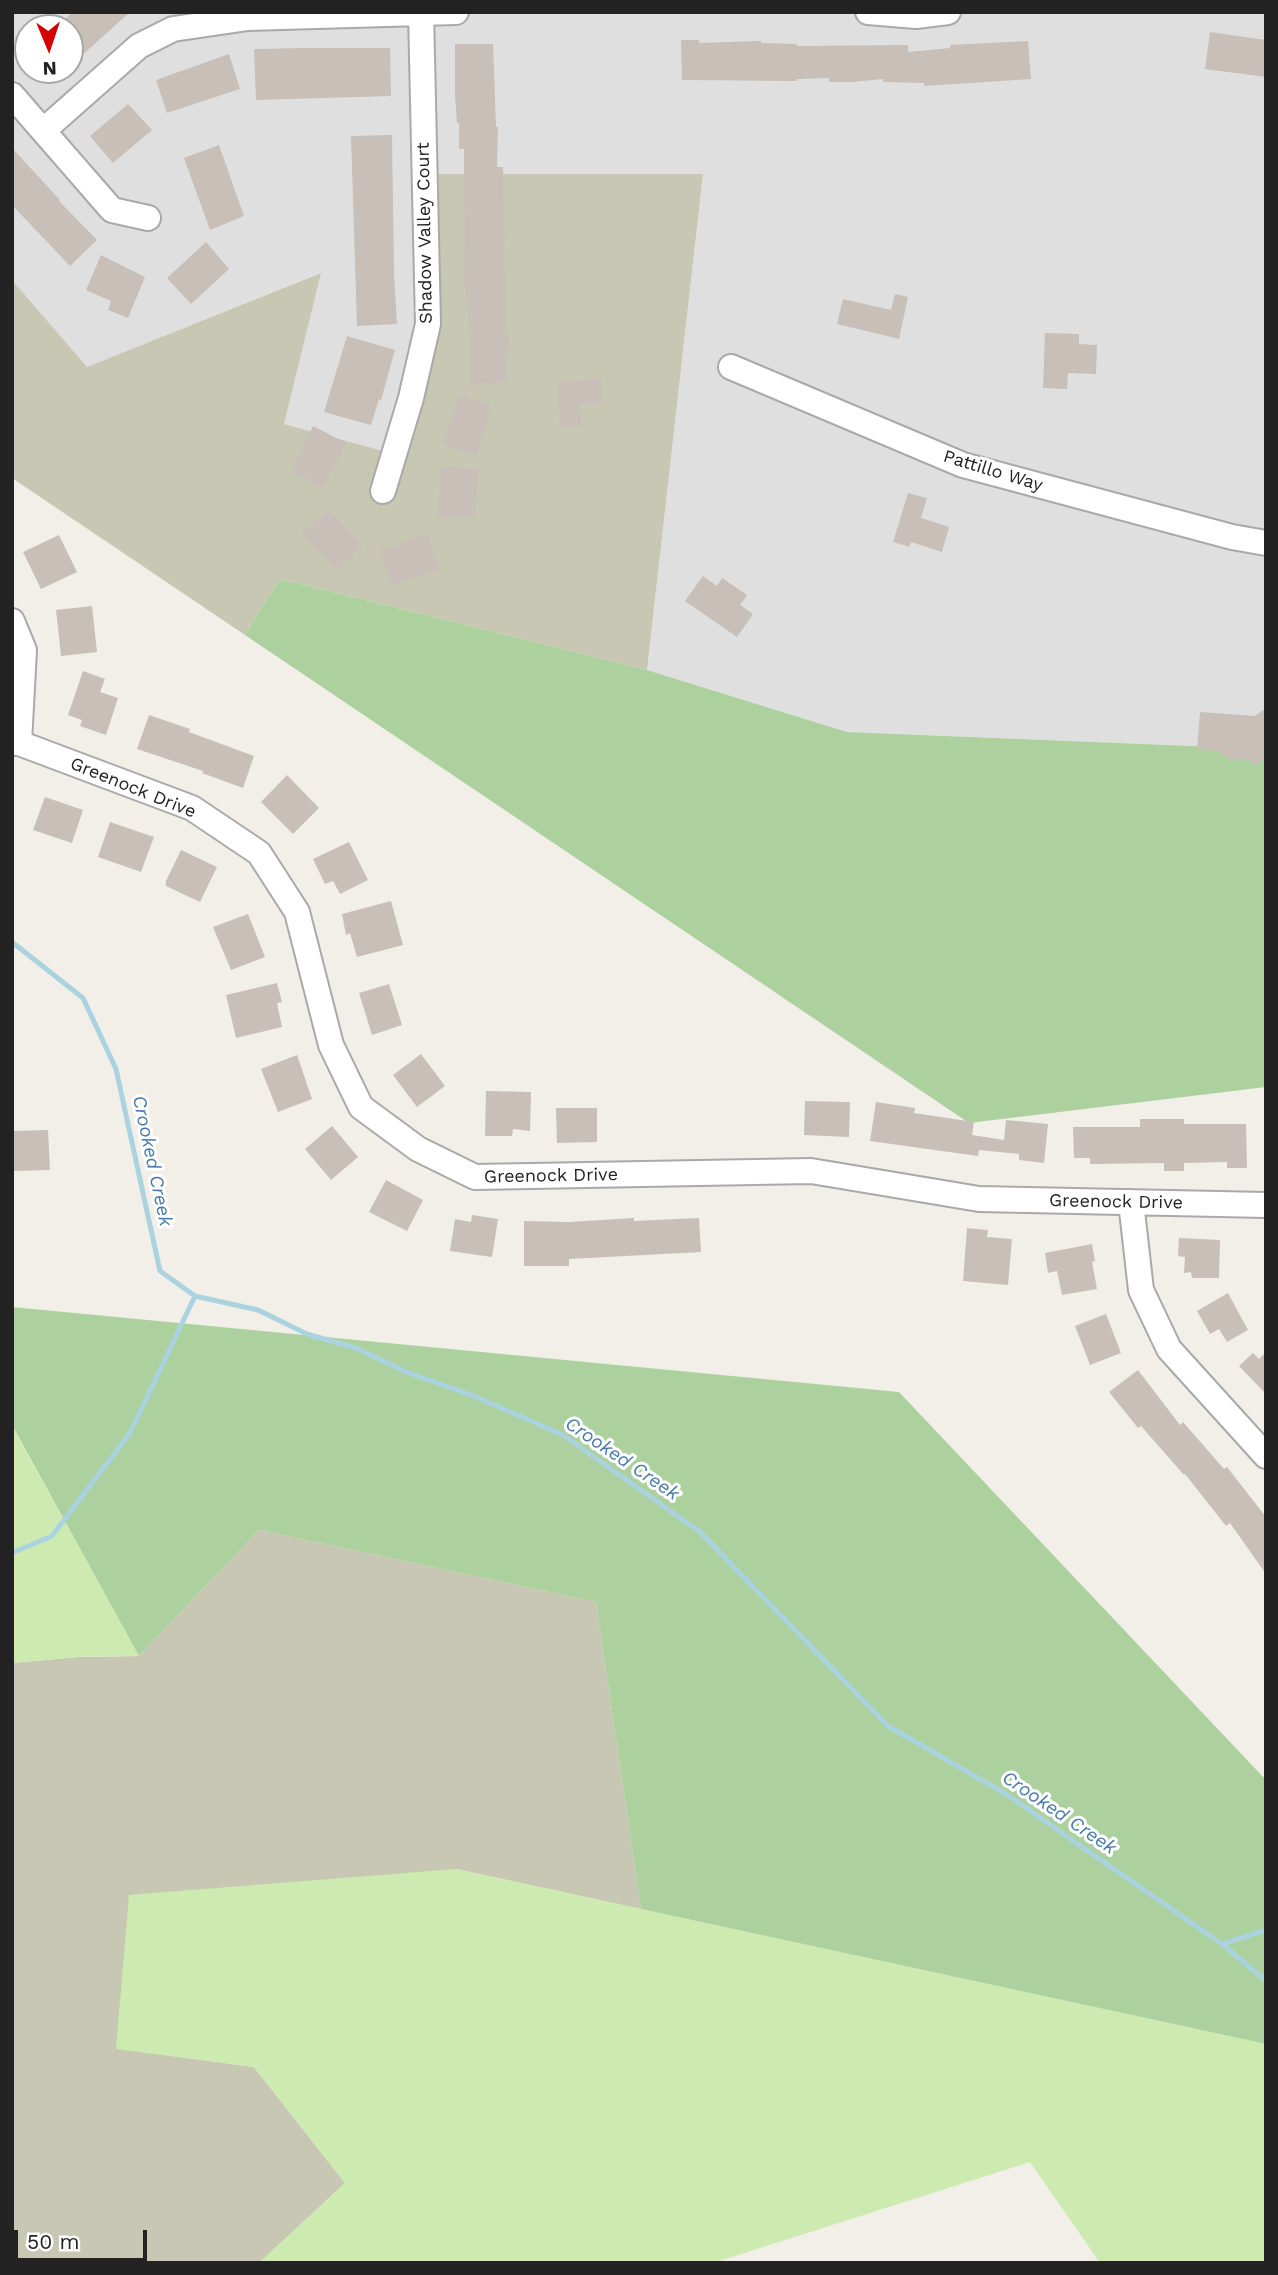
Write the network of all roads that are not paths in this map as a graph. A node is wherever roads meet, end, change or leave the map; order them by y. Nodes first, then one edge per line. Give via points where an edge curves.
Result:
1 (456, 12) edge
2 (868, 12) edge
3 (948, 12) edge
4 (421, 13) edge
5 (171, 20) edge
6 (12, 95) edge
7 (44, 130) junction
8 (148, 218) dead end
9 (731, 367) dead end
10 (383, 491) dead end
11 (1266, 543) edge
12 (12, 621) edge
13 (16, 743) edge
14 (1131, 1202) junction
15 (1266, 1205) edge
16 (1266, 1456) edge

1 - 4 street
2 - 3 street via 916,16
4 - 5 street
4 - 10 street, Shadow Valley Court via 428,324
5 - 7 street
6 - 7 street
7 - 8 street via 112,210
9 - 11 street, Pattillo Way via 963,465
12 - 13 street via 24,650
13 - 14 street, Greenock Drive via 192,808 259,853 297,912 331,1045 361,1107 418,1149 475,1177 811,1171 979,1199
14 - 15 street, Greenock Drive
14 - 16 street via 1141,1290 1169,1349

